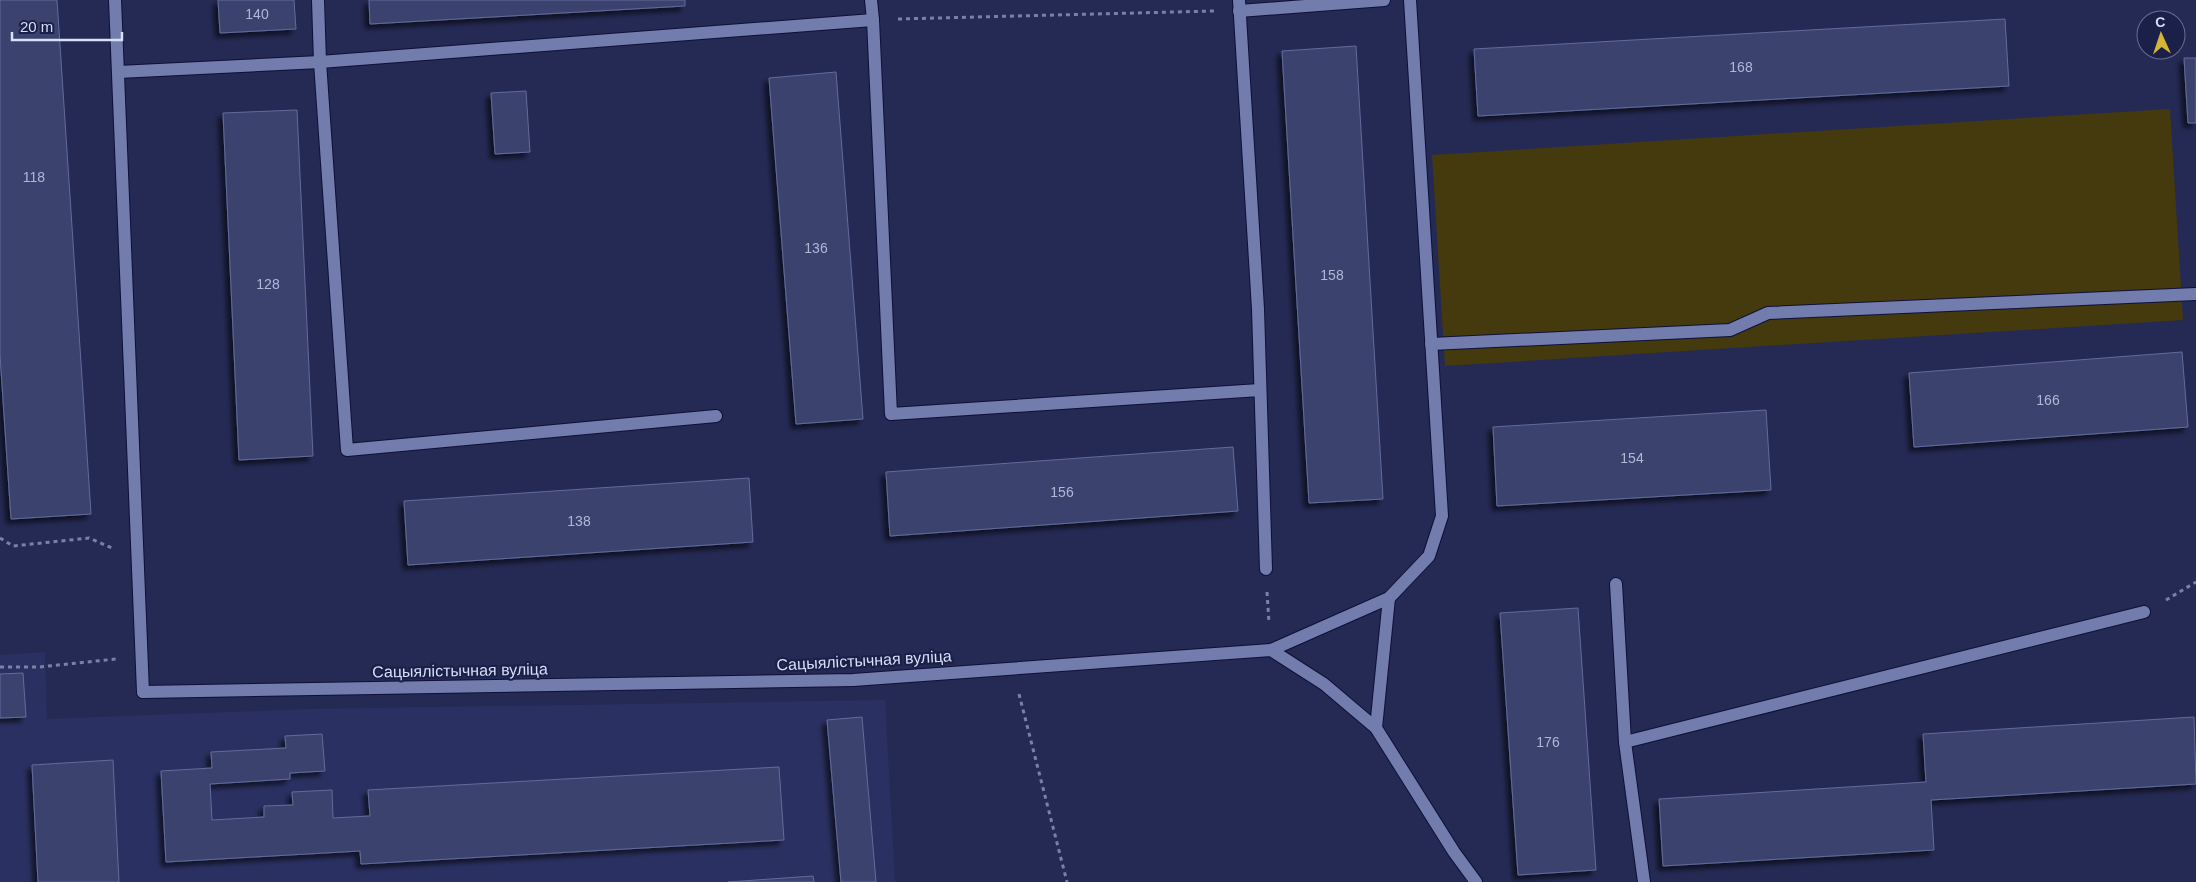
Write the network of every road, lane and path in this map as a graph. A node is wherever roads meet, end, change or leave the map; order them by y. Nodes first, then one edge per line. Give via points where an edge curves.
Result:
1 (115, 0) edge
2 (318, 0) edge
3 (872, 0) edge
4 (1384, 0) edge
5 (1410, 0) edge
6 (1239, 5) edge
7 (873, 20) junction
8 (320, 62) junction
9 (118, 72) junction
10 (2196, 294) edge
11 (1431, 344) junction
12 (1260, 390) junction
13 (716, 416) dead end
14 (0, 538) edge
15 (138, 558) junction
16 (1266, 569) joint
17 (2196, 582) edge
18 (1616, 584) dead end
19 (1389, 598) junction
20 (2144, 612) joint
21 (1271, 650) junction
22 (142, 658) junction
23 (0, 667) edge
24 (1012, 669) junction
25 (1376, 728) junction
26 (1625, 742) junction
27 (1067, 882) edge
28 (1476, 882) edge
29 (1644, 882) edge

1 - 9 street
2 - 8 street
3 - 7 street
4 - 6 street
5 - 11 street
6 - 7 path
6 - 12 street
7 - 8 street
7 - 12 street via 891,414
8 - 9 street
8 - 13 street via 347,450
9 - 15 street
10 - 11 street via 1768,313 1730,330
11 - 19 street via 1442,516 1429,556
12 - 16 street
14 - 15 path via 13,546 89,538
15 - 22 street
16 - 21 path
17 - 20 path
18 - 26 street
19 - 21 street, Сацыялістычная вуліца
19 - 25 street
20 - 26 street
21 - 24 street, Сацыялістычная вуліца
21 - 25 street via 1324,684
22 - 23 path
22 - 24 street, Сацыялістычная вуліца via 143,692 853,680
24 - 27 path
25 - 28 street
26 - 29 street

